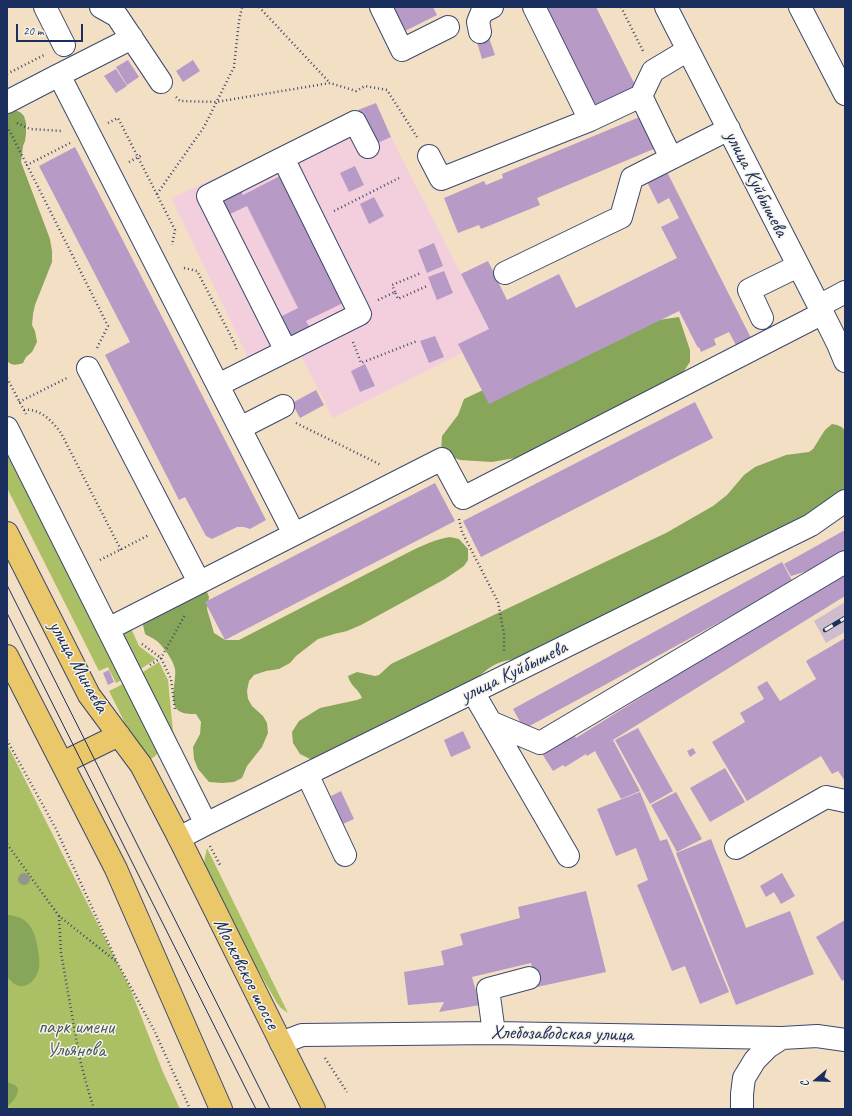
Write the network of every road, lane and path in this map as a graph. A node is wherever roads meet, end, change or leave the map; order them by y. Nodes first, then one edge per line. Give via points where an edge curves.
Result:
1 (45, 7) edge
2 (101, 7) edge
3 (242, 7) edge
4 (259, 7) edge
5 (381, 7) edge
6 (492, 7) edge
7 (534, 7) edge
8 (621, 7) edge
9 (666, 7) edge
10 (800, 7) edge
11 (448, 27) dead end
12 (480, 32) dead end
13 (132, 38) junction
14 (64, 45) joint
15 (688, 50) junction
16 (653, 71) junction
17 (7, 74) edge
18 (59, 75) junction
19 (161, 82) joint
20 (330, 83) junction
21 (845, 94) edge
22 (641, 96) junction
23 (216, 102) junction
24 (10, 111) edge
25 (590, 120) junction
26 (7, 126) edge
27 (728, 129) junction
28 (89, 133) junction
29 (368, 147) dead end
30 (429, 156) joint
31 (283, 158) junction
32 (671, 158) junction
33 (27, 165) junction
34 (400, 178) dead end
35 (157, 194) junction
36 (314, 221) junction
37 (170, 250) dead end
38 (798, 266) junction
39 (182, 268) dead end
40 (421, 273) dead end
41 (505, 273) dead end
42 (426, 286) dead end
43 (395, 292) junction
44 (845, 292) edge
45 (821, 310) junction
46 (351, 316) junction
47 (762, 318) dead end
48 (418, 341) dead end
49 (843, 348) edge
50 (286, 351) junction
51 (88, 368) junction
52 (244, 372) junction
53 (218, 385) junction
54 (19, 402) dead end
55 (278, 409) joint
56 (24, 410) dead end
57 (7, 428) edge
58 (240, 428) junction
59 (406, 477) junction
60 (462, 498) junction
61 (845, 501) edge
62 (169, 525) junction
63 (7, 533) edge
64 (294, 534) junction
65 (121, 550) junction
66 (100, 560) dead end
67 (845, 562) edge
68 (199, 582) junction
69 (187, 613) dead end
70 (108, 629) junction
71 (7, 656) edge
72 (161, 658) dead end
73 (504, 677) junction
74 (473, 692) junction
75 (490, 722) junction
76 (119, 735) junction
77 (7, 740) edge
78 (62, 763) junction
79 (307, 774) junction
80 (845, 801) edge
81 (206, 824) junction
82 (179, 838) junction
83 (7, 844) edge
84 (736, 848) dead end
85 (345, 855) dead end
86 (568, 856) dead end
87 (59, 916) junction
88 (117, 962) junction
89 (529, 978) dead end
90 (494, 1033) junction
91 (782, 1038) junction
92 (845, 1040) edge
93 (281, 1043) junction
94 (324, 1056) dead end
95 (347, 1092) dead end
96 (94, 1109) edge
97 (190, 1109) edge
98 (221, 1109) edge
99 (314, 1109) edge
100 (742, 1109) edge

1 - 14 street
2 - 13 street via 117,16
3 - 23 path via 234,67
4 - 20 path
5 - 11 street via 402,50
6 - 12 street via 482,12 478,22
7 - 25 street
8 - 16 path
9 - 15 street, улица Куйбышева
10 - 21 street
13 - 18 street
13 - 19 street
14 - 17 path
15 - 16 street
15 - 27 street, улица Куйбышева
16 - 22 street
18 - 24 street
18 - 28 street
19 - 23 path via 180,101
20 - 23 path
20 - 30 path via 356,91 365,86 387,90
22 - 25 street
22 - 32 street
23 - 35 path via 204,127
24 - 28 path via 30,129
25 - 30 street via 441,179
26 - 33 path
27 - 32 street
27 - 38 street, улица Куйбышева
28 - 33 path
28 - 35 path via 118,118
28 - 53 street
29 - 31 street via 355,122
31 - 36 street
31 - 50 street via 208,196
32 - 41 street via 632,178 621,217
33 - 51 path via 108,326
34 - 36 path
35 - 37 path via 175,230
36 - 46 street
38 - 45 street, улица Куйбышева
38 - 47 street via 749,290
39 - 52 path via 197,271 234,342
40 - 43 path via 392,286
42 - 43 path via 398,298
43 - 46 path
44 - 45 street
45 - 49 street, улица Куйбышева
45 - 60 street
46 - 48 path via 361,363
46 - 50 street
50 - 52 street
51 - 54 path
51 - 62 street
52 - 53 street
53 - 58 street
55 - 58 street
55 - 59 path
56 - 65 path via 31,409 41,414 52,422 61,434
57 - 70 street
58 - 64 street
59 - 60 street via 442,459
59 - 64 street
60 - 73 path via 459,520 462,532 498,602 504,634
61 - 73 street, улица Куйбышева via 811,525
62 - 65 path
62 - 68 street
63 - 76 main road, улица Минаева via 89,695
64 - 68 street
65 - 66 path
67 - 75 street via 540,743
68 - 70 street
69 - 72 path
70 - 81 street
71 - 78 main road
73 - 74 street, улица Куйбышева
74 - 75 street
74 - 79 street, улица Куйбышева
75 - 86 street
76 - 78 main road
76 - 82 main road, улица Минаева via 141,765
77 - 88 path via 56,830
78 - 98 main road via 116,869
79 - 81 street, улица Куйбышева
79 - 85 street
80 - 84 street via 826,797
81 - 82 street, улица Куйбышева
82 - 93 main road, Московское шоссе
83 - 87 path
87 - 88 path
87 - 96 path via 60,953 80,1060
88 - 97 path via 154,1030
89 - 90 street via 488,989
90 - 91 street, Хлебозаводская улица
90 - 93 street, Хлебозаводская улица via 302,1035
91 - 92 street, Хлебозаводская улица via 816,1036
91 - 100 street via 755,1060 744,1078
93 - 99 main road, Московское шоссе
94 - 95 path

